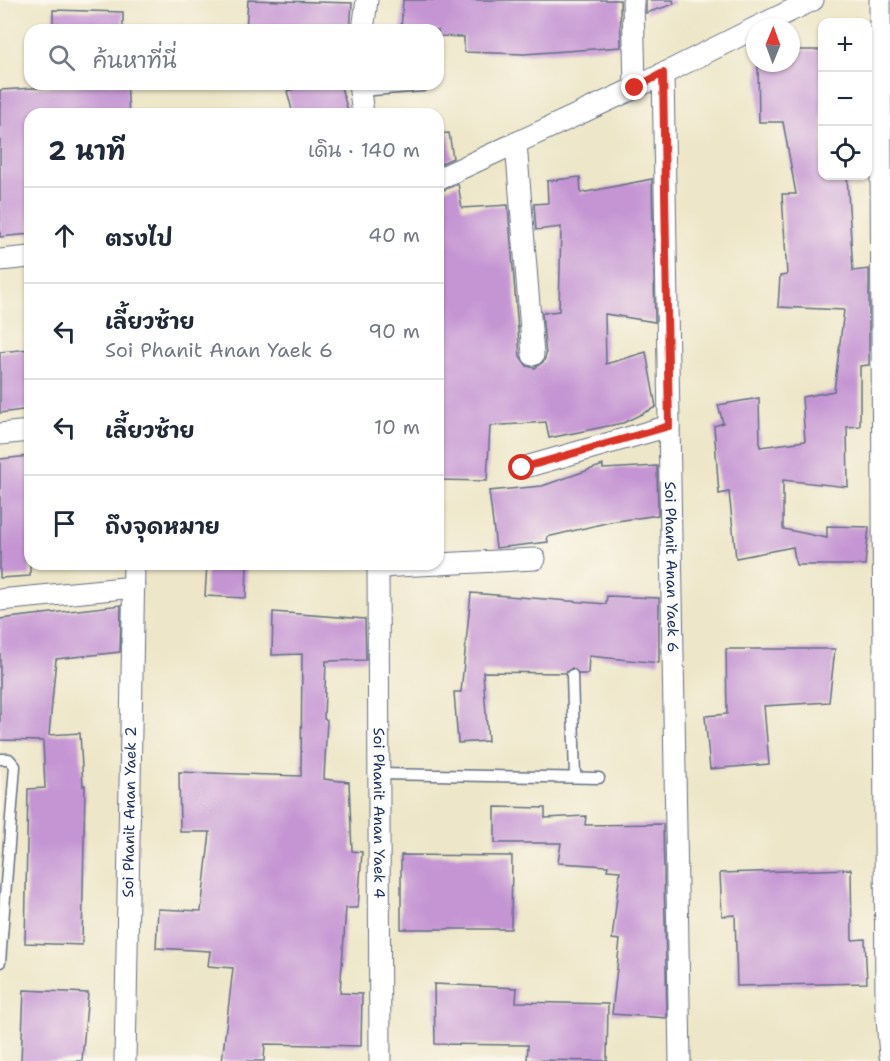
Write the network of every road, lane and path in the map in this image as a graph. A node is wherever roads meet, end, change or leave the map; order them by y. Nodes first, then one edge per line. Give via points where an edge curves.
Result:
1 (367, 0) edge
2 (633, 0) edge
3 (813, 0) edge
4 (880, 0) edge
5 (776, 18) edge
6 (364, 24) edge
7 (746, 33) edge
8 (663, 73) junction
9 (635, 88) junction
10 (359, 90) edge
11 (362, 108) edge
12 (516, 143) junction
13 (444, 176) edge
14 (24, 258) edge
15 (0, 260) edge
16 (533, 355) dead end
17 (669, 426) junction
18 (24, 432) edge
19 (0, 434) edge
20 (522, 468) dead end
21 (535, 559) dead end
22 (444, 564) edge
23 (134, 570) edge
24 (378, 570) edge
25 (134, 587) junction
26 (0, 600) edge
27 (572, 675) dead end
28 (0, 759) edge
29 (379, 774) junction
30 (575, 777) junction
31 (599, 778) dead end
32 (888, 845) edge
33 (0, 962) edge
34 (890, 1056) edge
35 (125, 1061) edge
36 (380, 1061) edge
37 (680, 1061) edge

1 - 6 street
2 - 9 street
3 - 5 street
4 - 32 street
7 - 8 street
8 - 9 street
8 - 17 street, Soi Phanit Anan Yaek 6
9 - 12 street
10 - 11 street
12 - 13 street
12 - 16 street
14 - 15 street
17 - 20 street
17 - 37 street, Soi Phanit Anan Yaek 6
18 - 19 street
21 - 22 street
23 - 25 street, Soi Phanit Anan Yaek 2
24 - 29 street, Soi Phanit Anan Yaek 4
25 - 26 street
25 - 35 street, Soi Phanit Anan Yaek 2
27 - 30 lane
28 - 33 lane via 9,759 15,766
29 - 30 lane
29 - 36 street, Soi Phanit Anan Yaek 4
30 - 31 lane
32 - 34 street via 886,1006

